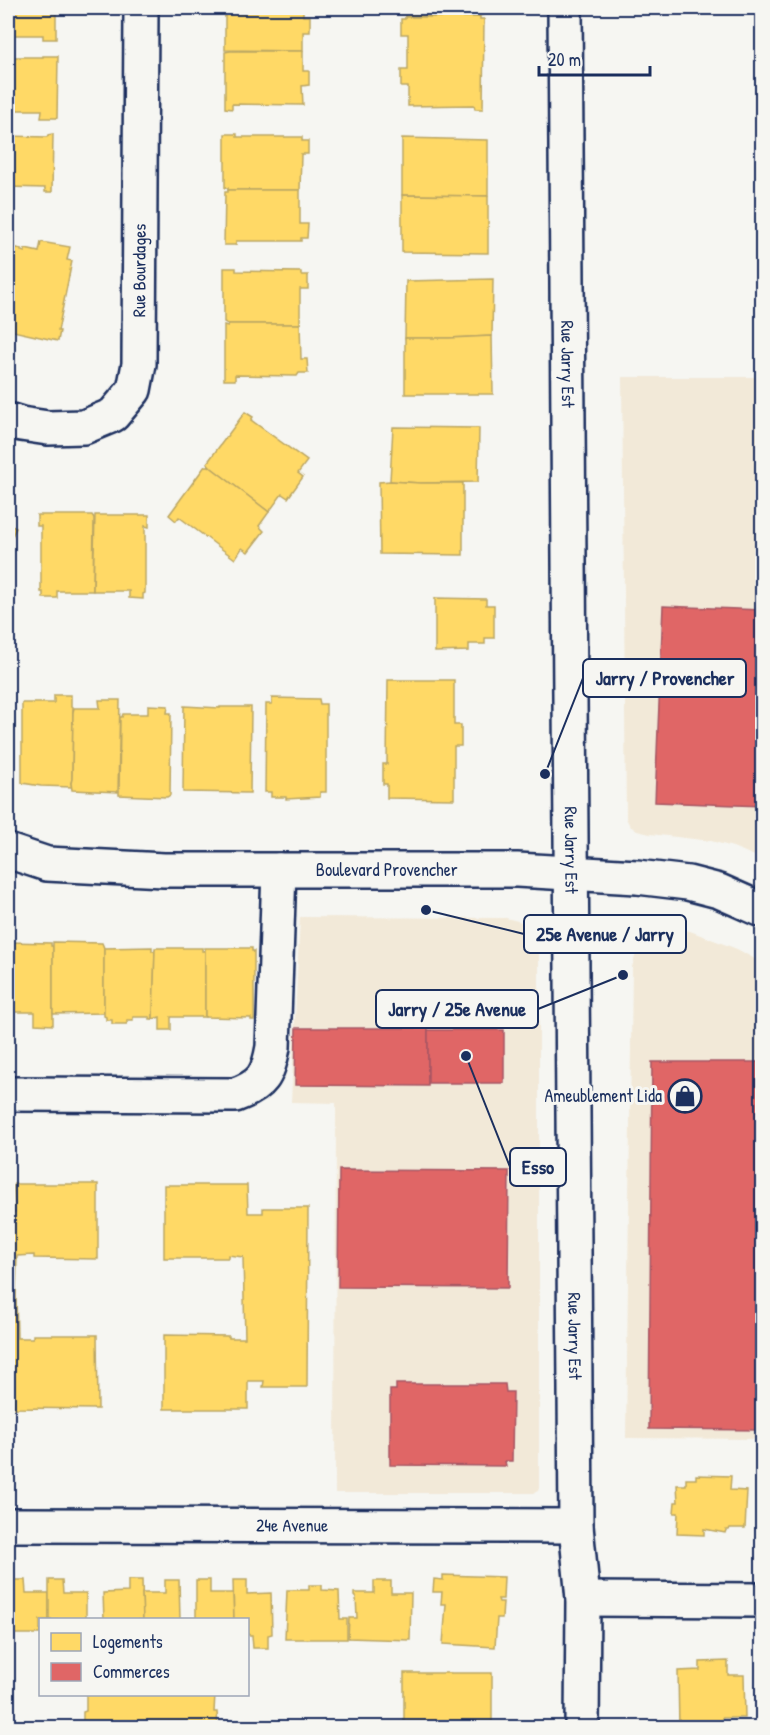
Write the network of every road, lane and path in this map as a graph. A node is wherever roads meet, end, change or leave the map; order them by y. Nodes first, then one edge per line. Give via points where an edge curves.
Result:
1 (141, 8) edge
2 (565, 8) edge
3 (8, 420) edge
4 (8, 851) edge
5 (47, 864) junction
6 (8, 865) edge
7 (279, 870) junction
8 (572, 874) junction
9 (762, 910) edge
10 (8, 1094) edge
11 (8, 1525) edge
12 (576, 1526) junction
13 (584, 1599) junction
14 (762, 1600) edge
15 (582, 1728) edge

1 - 3 street, Rue Bourdages via 139,364 134,390 113,415 84,427 48,428
2 - 8 street, Rue Jarry Est
4 - 5 street, Boulevard Provencher
5 - 6 street
5 - 7 street, Boulevard Provencher
7 - 8 street, Boulevard Provencher via 517,870
7 - 10 street via 273,1047 262,1080 235,1095
8 - 9 street, Boulevard Provencher via 688,883 719,891
8 - 12 street, Rue Jarry Est
11 - 12 street, 24e Avenue
12 - 13 street, Rue Jarry Est
13 - 14 street
13 - 15 street, Rue Jarry Est

